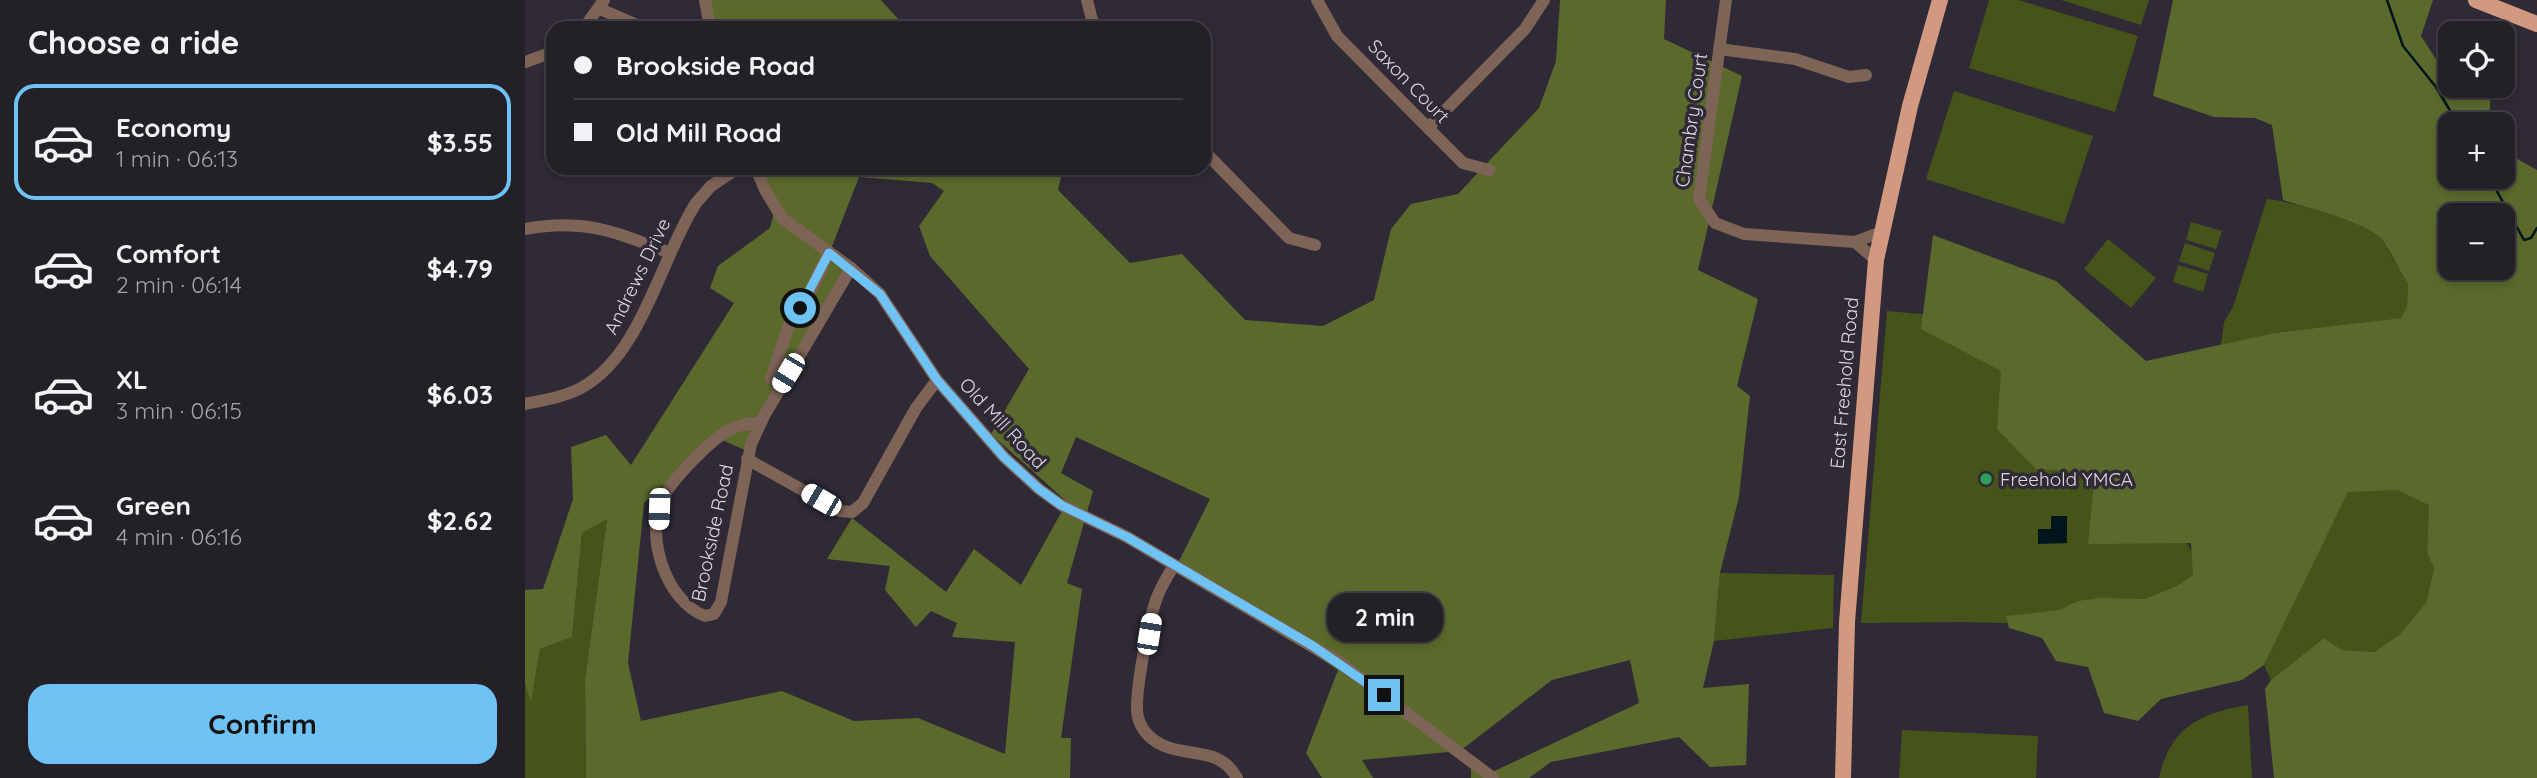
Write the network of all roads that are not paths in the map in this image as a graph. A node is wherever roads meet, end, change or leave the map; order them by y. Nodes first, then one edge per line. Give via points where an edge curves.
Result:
1 (705, 0) edge
2 (1087, 0) edge
3 (1317, 0) edge
4 (1544, 0) edge
5 (1726, 0) edge
6 (1940, 0) edge
7 (2476, 0) edge
8 (602, 4) edge
9 (589, 21) edge
10 (632, 21) edge
11 (709, 21) edge
12 (1092, 21) edge
13 (2537, 24) edge
14 (1719, 49) junction
15 (546, 54) edge
16 (525, 62) edge
17 (1866, 75) dead end
18 (1428, 128) junction
19 (1211, 158) edge
20 (1489, 170) dead end
21 (729, 175) edge
22 (760, 175) edge
23 (525, 229) edge
24 (1881, 232) junction
25 (1855, 243) junction
26 (1315, 245) dead end
27 (670, 253) junction
28 (829, 253) junction
29 (1875, 260) junction
30 (851, 268) junction
31 (771, 379) dead end
32 (937, 380) junction
33 (525, 404) edge
34 (759, 424) junction
35 (747, 459) junction
36 (1173, 566) junction
37 (1237, 778) edge
38 (1493, 778) edge
39 (1843, 778) edge

1 - 11 street
2 - 12 street
3 - 18 street, Saxon Court via 1337,36
4 - 18 street via 1525,29
5 - 14 street, Chambry Court
6 - 24 main road, East Freehold Road
7 - 13 main road
8 - 9 street
8 - 10 street
14 - 17 street via 1795,60 1849,78
14 - 25 street, Chambry Court via 1699,199 1715,223 1744,234
15 - 16 street
18 - 20 street, Saxon Court via 1463,163
19 - 26 street via 1289,238
21 - 27 street, Andrews Drive via 706,191
22 - 28 street, Old Mill Road via 782,218
23 - 27 street via 581,224
24 - 25 street, Chambry Court
24 - 29 main road, East Freehold Road
25 - 29 street
27 - 33 street, Andrews Drive via 626,344 609,367 580,389
28 - 30 street, Old Mill Road
28 - 31 street via 789,325
29 - 39 main road, East Freehold Road via 1847,622
30 - 32 street, Old Mill Road via 887,303
30 - 34 street, Brookside Road
32 - 35 street via 916,408 860,508 852,512 840,511
32 - 36 street, Old Mill Road via 1004,457 1039,489
34 - 35 street, Brookside Road
34 - 35 street, Brookside Road via 727,431 689,466 665,494 659,509 658,550 665,577 700,614 714,614 721,601
36 - 37 street via 1152,611 1138,717 1146,733 1160,744 1215,756
36 - 38 street, Old Mill Road via 1342,664

